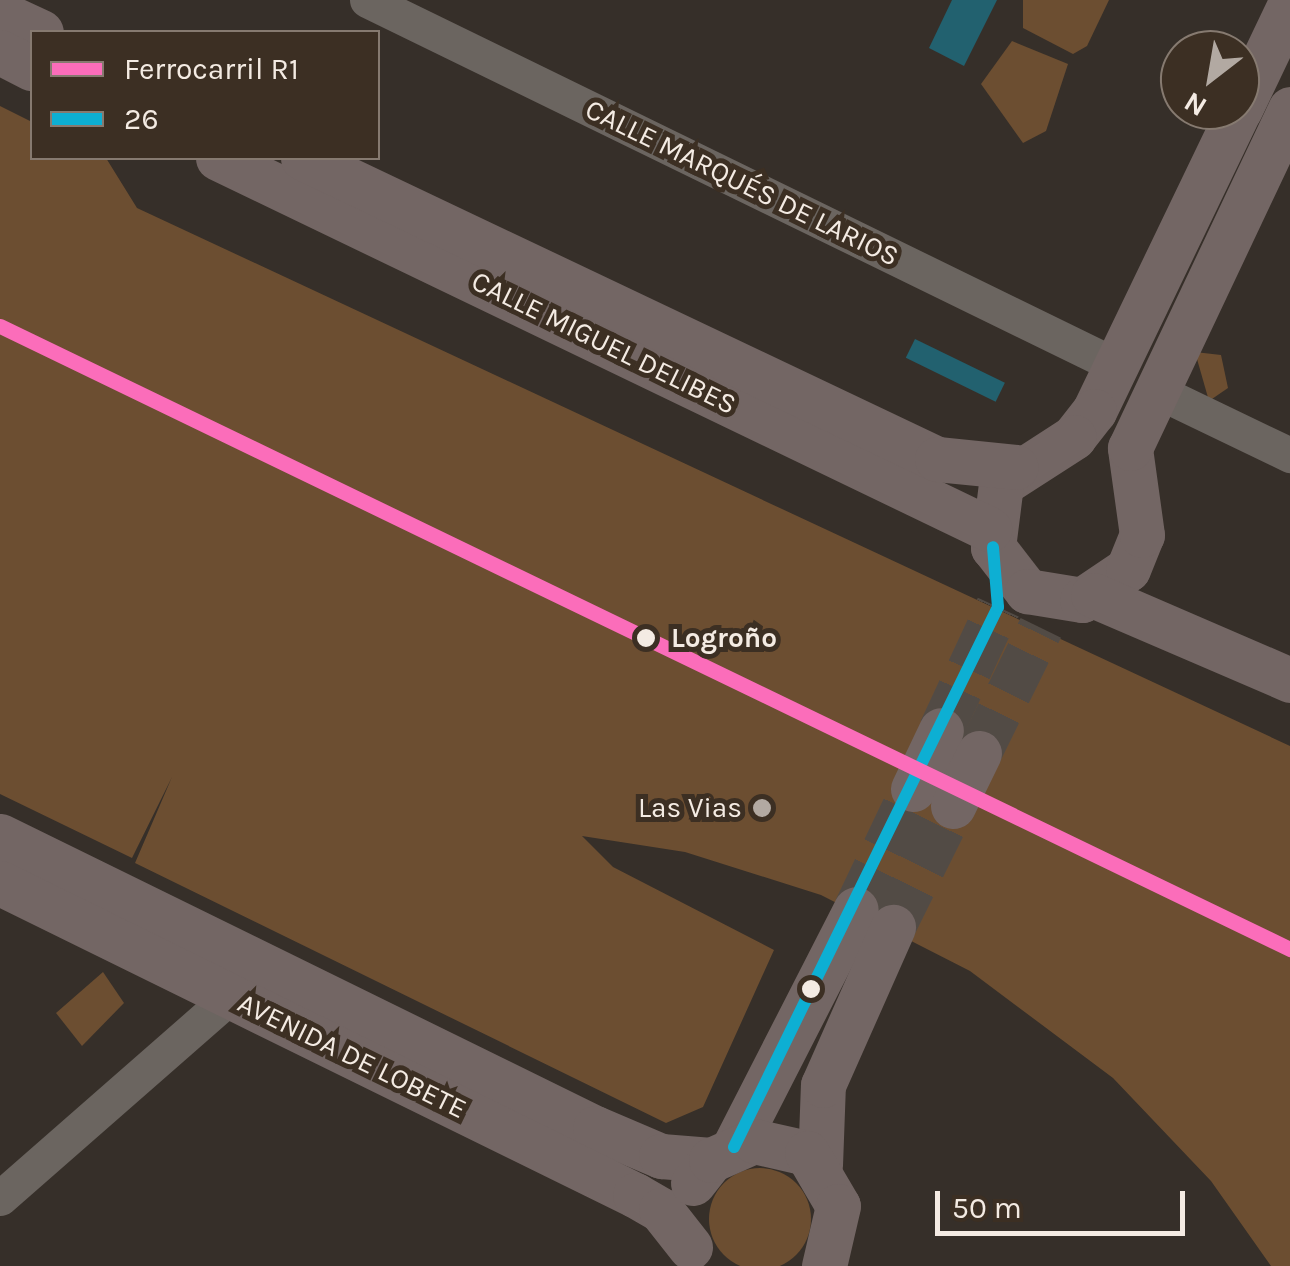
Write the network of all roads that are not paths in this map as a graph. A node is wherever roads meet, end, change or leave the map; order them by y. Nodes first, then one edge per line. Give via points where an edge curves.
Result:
1 (367, 0) edge
2 (1290, 4) edge
3 (0, 13) edge
4 (37, 30) edge
5 (0, 52) edge
6 (30, 67) edge
7 (1260, 67) edge
8 (1290, 109) edge
9 (1230, 130) edge
10 (222, 160) edge
11 (307, 160) edge
12 (1117, 366) junction
13 (1157, 390) junction
14 (1290, 455) edge
15 (1030, 459) junction
16 (1133, 490) junction
17 (991, 538) junction
18 (1108, 596) junction
19 (998, 607) tunnel mouth
20 (1042, 627) tunnel mouth
21 (1290, 680) edge
22 (941, 730) tunnel mouth
23 (979, 753) tunnel mouth
24 (0, 836) edge
25 (0, 883) edge
26 (231, 996) junction
27 (722, 1154) junction
28 (820, 1165) junction
29 (0, 1198) edge
30 (840, 1253) edge
31 (692, 1260) edge

1 - 12 street, CALLE MARQUÉS DE LARIOS
2 - 7 main road
3 - 4 main road
5 - 6 main road
8 - 13 main road
9 - 12 main road
10 - 17 main road, CALLE MIGUEL DELIBES
11 - 15 main road, CALLE MIGUEL DELIBES via 937,459
12 - 15 main road via 1085,425
13 - 14 street
13 - 16 main road via 1130,448
15 - 16 main road via 1100,457
15 - 17 main road via 1001,484
16 - 18 main road via 1142,534
17 - 18 main road via 1027,591
17 - 19 main road
18 - 20 main road
18 - 21 main road
22 - 23 main road via 933,797
24 - 27 main road, AVENIDA DE LOBETE via 610,1134 661,1156
25 - 26 main road, AVENIDA DE LOBETE
26 - 29 street
26 - 31 main road, AVENIDA DE LOBETE via 662,1210
27 - 28 main road, AVENIDA DE LOBETE via 782,1144
27 - 28 main road via 874,918 823,1084
27 - 31 main road via 685,1206
28 - 30 main road

